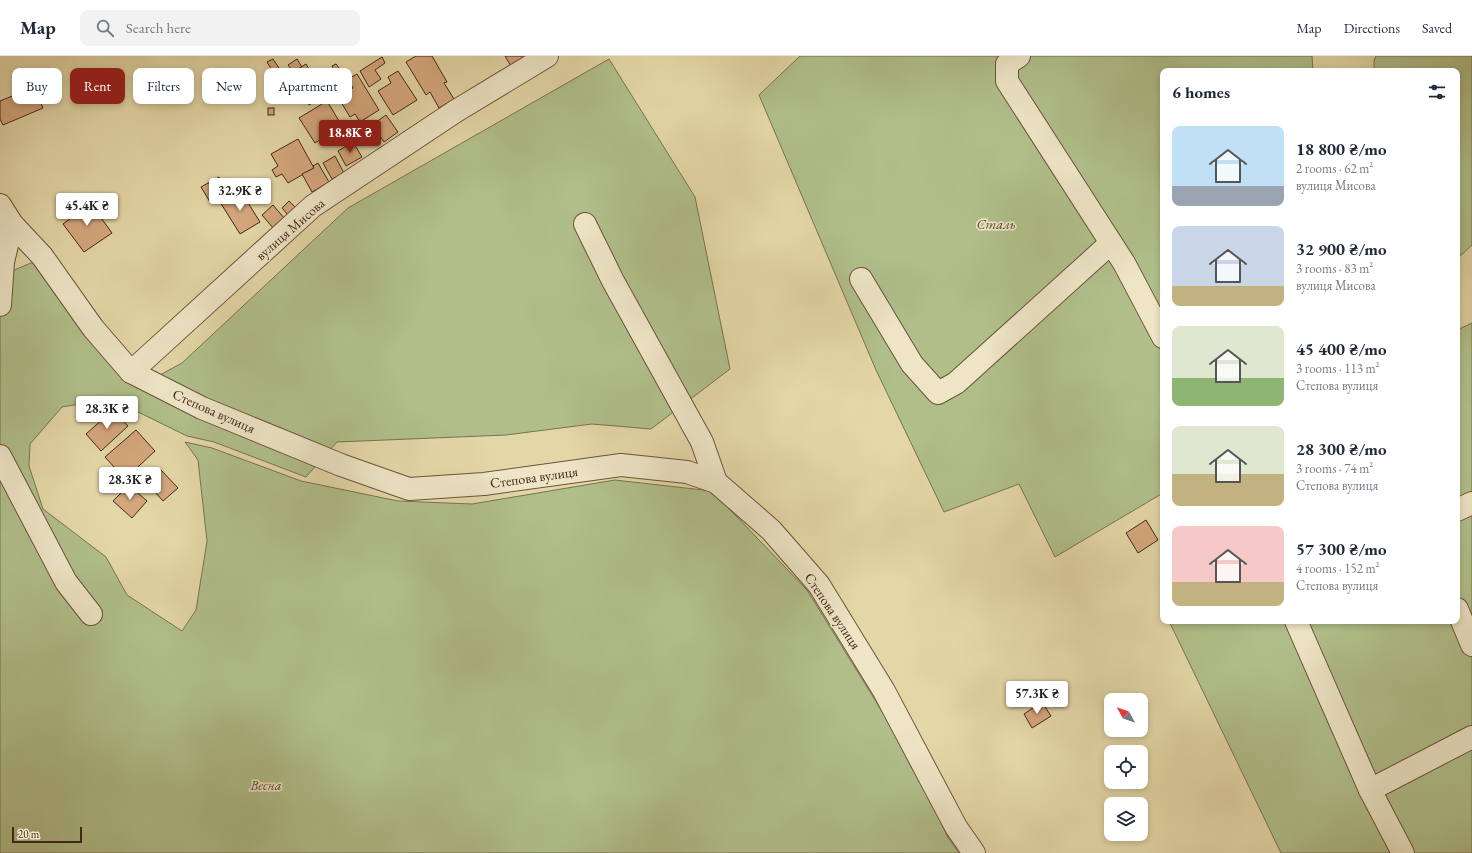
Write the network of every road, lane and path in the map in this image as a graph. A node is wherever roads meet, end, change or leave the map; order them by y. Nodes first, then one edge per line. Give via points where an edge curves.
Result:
1 (547, 56) edge
2 (1009, 58) edge
3 (0, 204) edge
4 (12, 224) junction
5 (585, 224) dead end
6 (1111, 243) junction
7 (861, 279) dead end
8 (0, 305) edge
9 (1160, 331) edge
10 (131, 372) junction
11 (0, 456) edge
12 (716, 482) junction
13 (1472, 502) edge
14 (1460, 508) edge
15 (91, 614) dead end
16 (1460, 616) edge
17 (1297, 624) edge
18 (1472, 645) edge
19 (1472, 737) edge
20 (1370, 790) junction
21 (974, 853) edge
22 (1403, 853) edge

1 - 10 street, вулиця Мисова via 456,111 313,206
2 - 6 street via 1007,81
3 - 4 street, Степова вулиця
4 - 8 street via 2,262
4 - 10 street, Степова вулиця via 42,256 93,328
5 - 12 street via 613,281 702,442
6 - 7 street via 956,383 938,393 912,364
6 - 9 street
10 - 12 street, Степова вулиця via 202,408 341,465 409,489 484,484 621,466 687,472
11 - 15 street via 66,582
12 - 21 street, Степова вулиця via 771,530 819,586 884,691 956,827
13 - 14 street
16 - 18 street
17 - 20 street
19 - 20 street
20 - 22 street

